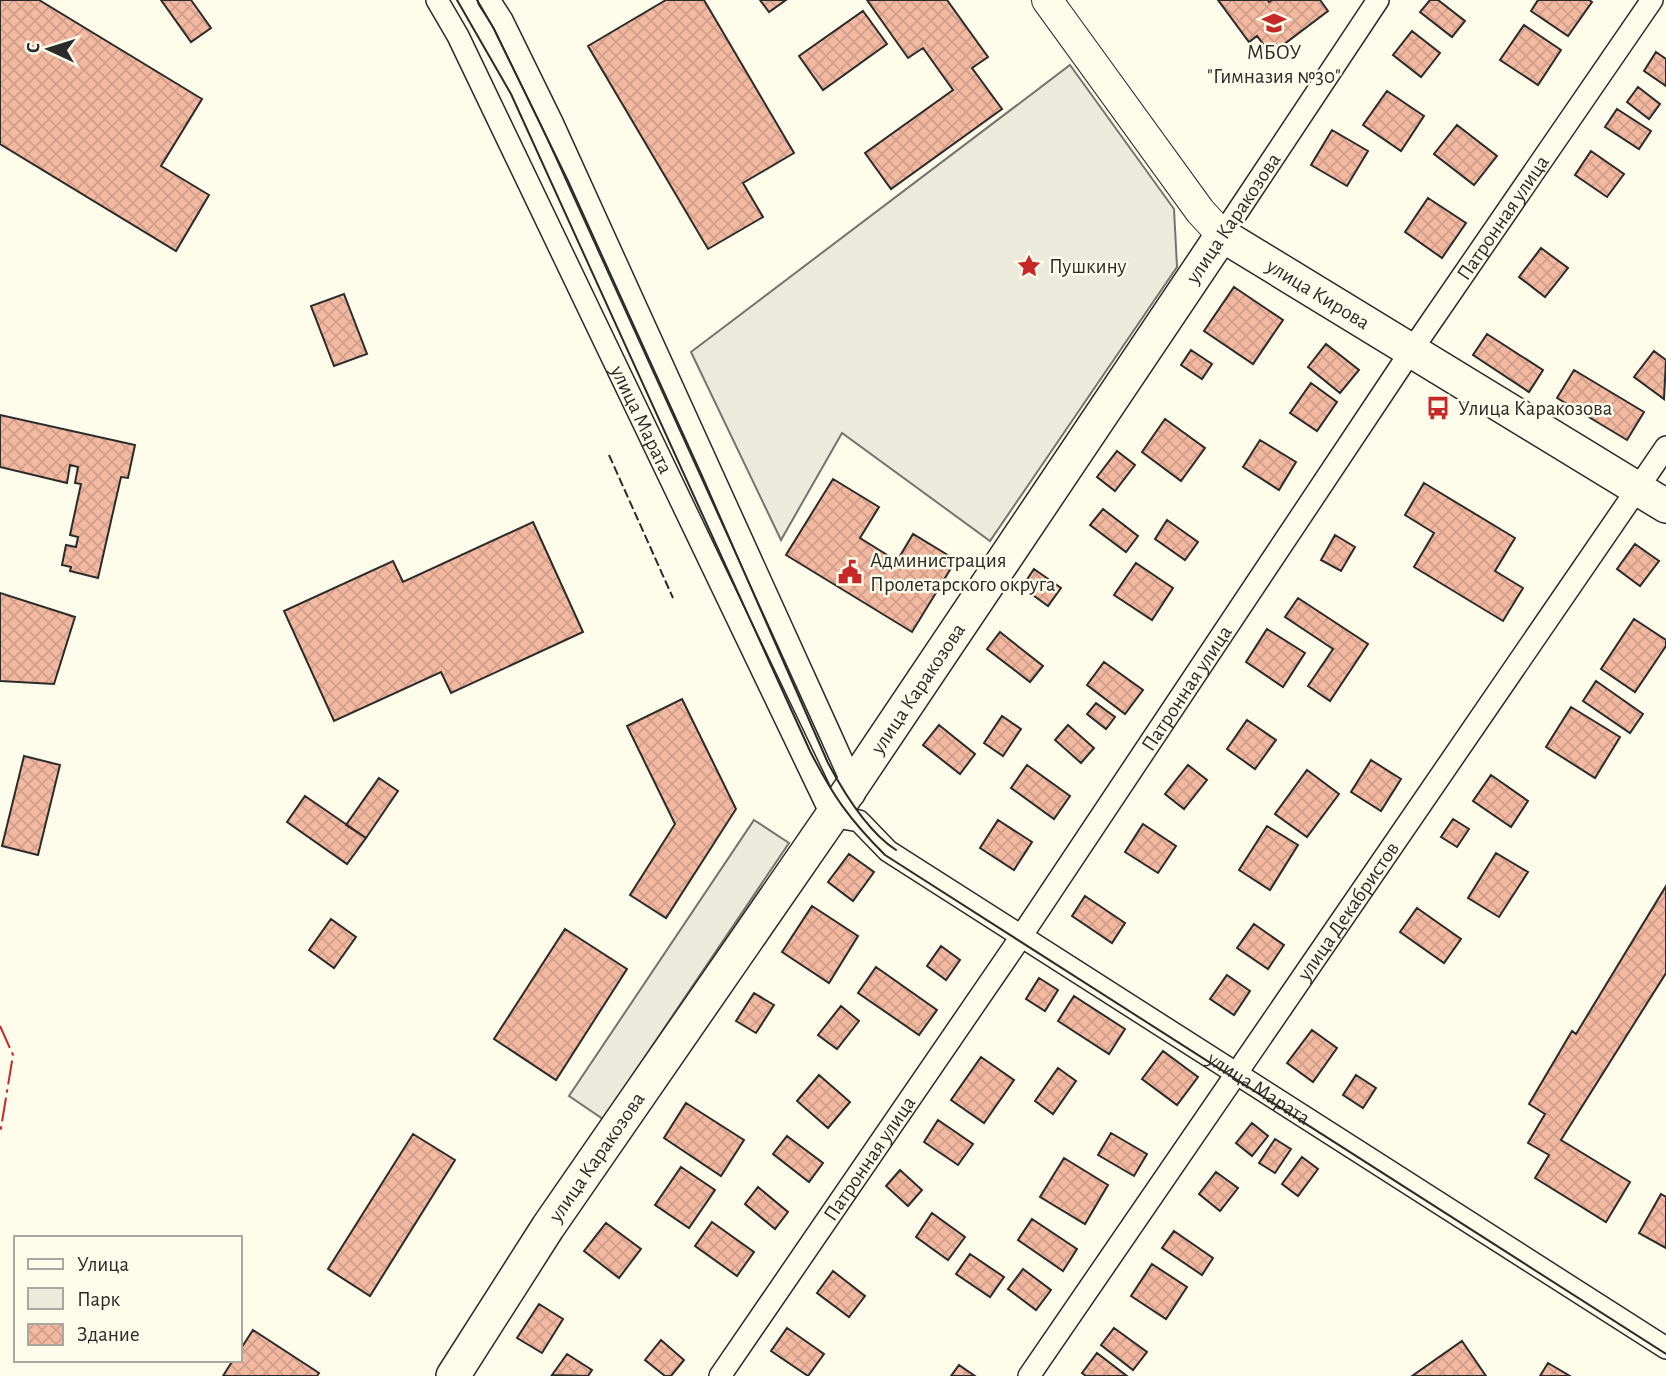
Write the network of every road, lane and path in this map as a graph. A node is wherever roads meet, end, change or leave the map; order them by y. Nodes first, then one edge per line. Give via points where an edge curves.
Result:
1 (437, 0) edge
2 (489, 0) edge
3 (1046, 0) edge
4 (1378, 0) edge
5 (1652, 0) edge
6 (1222, 235) junction
7 (1411, 351) junction
8 (1666, 447) edge
9 (1637, 489) junction
10 (1666, 506) edge
11 (853, 785) junction
12 (845, 818) junction
13 (1021, 936) junction
14 (1237, 1074) junction
15 (1666, 1348) edge
16 (453, 1376) edge
17 (720, 1376) edge
18 (1029, 1376) edge

1 - 12 street, улица Марата
2 - 11 street, улица Марата via 552,122
3 - 6 main road, улица Кирова
4 - 6 street, улица Каракозова
5 - 7 street, Патронная улица
6 - 7 main road, улица Кирова
6 - 11 main road, улица Каракозова
7 - 9 main road, улица Кирова
7 - 13 street, Патронная улица
8 - 9 street, улица Декабристов
9 - 10 main road, улица Кирова
9 - 14 street, улица Декабристов
11 - 12 main road, улица Каракозова
12 - 13 street, улица Марата
12 - 16 main road, улица Каракозова via 548,1227
13 - 14 street, улица Марата
13 - 17 street, Патронная улица
14 - 15 street, улица Марата
14 - 18 street, улица Декабристов

